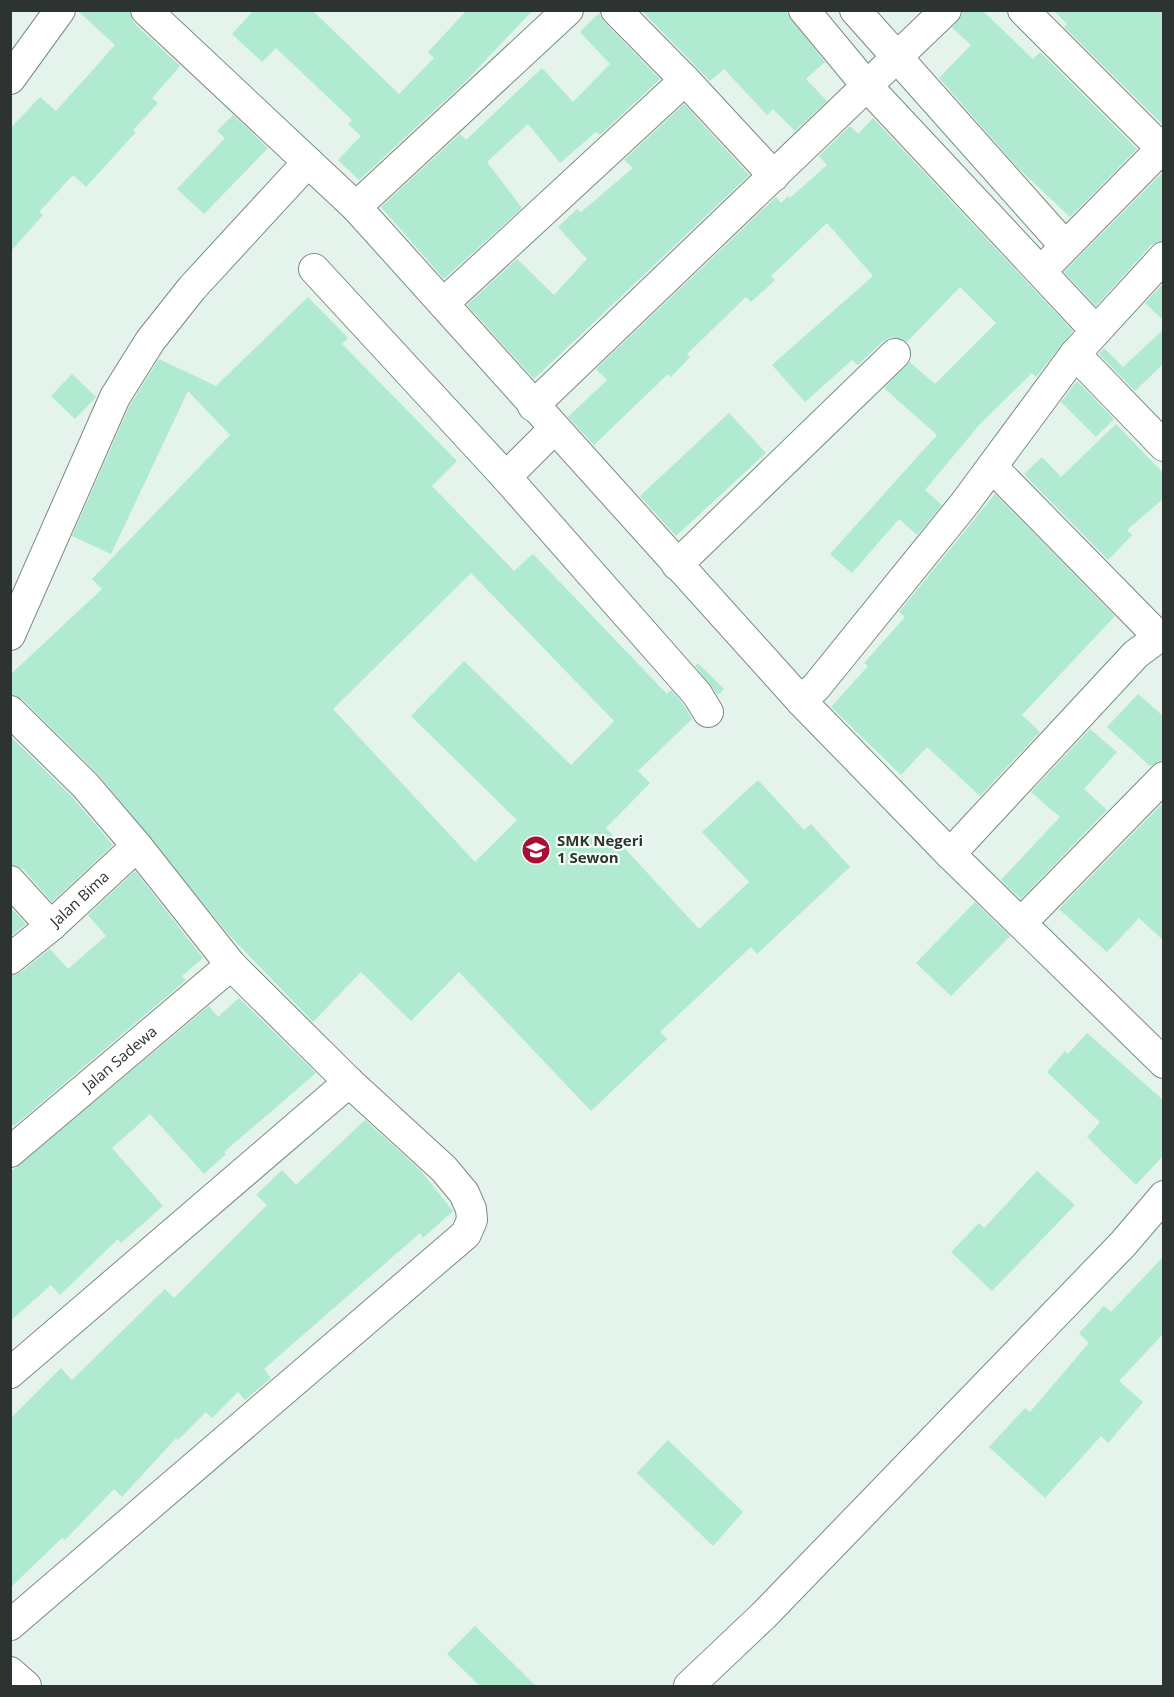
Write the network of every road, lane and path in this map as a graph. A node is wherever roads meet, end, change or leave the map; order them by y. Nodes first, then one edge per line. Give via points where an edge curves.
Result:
1 (60, 10) edge
2 (146, 10) edge
3 (568, 10) edge
4 (616, 10) edge
5 (804, 10) edge
6 (855, 10) edge
7 (946, 10) edge
8 (1023, 10) edge
9 (896, 56) junction
10 (10, 79) edge
11 (686, 80) junction
12 (867, 86) junction
13 (1162, 147) edge
14 (308, 162) junction
15 (774, 176) junction
16 (356, 207) junction
17 (1065, 246) junction
18 (1164, 258) edge
19 (314, 269) dead end
20 (1039, 272) junction
21 (444, 303) junction
22 (1096, 331) junction
23 (895, 354) dead end
24 (1075, 354) junction
25 (533, 406) junction
26 (554, 429) junction
27 (1164, 446) edge
28 (992, 467) junction
29 (506, 477) junction
30 (677, 565) junction
31 (10, 635) edge
32 (1161, 637) edge
33 (801, 701) junction
34 (10, 711) edge
35 (708, 712) dead end
36 (1164, 777) edge
37 (140, 851) junction
38 (950, 854) junction
39 (10, 881) edge
40 (1021, 924) junction
41 (51, 926) junction
42 (10, 959) edge
43 (231, 965) junction
44 (1164, 1063) edge
45 (349, 1082) junction
46 (10, 1152) edge
47 (1164, 1196) edge
48 (10, 1373) edge
49 (10, 1625) edge
50 (10, 1671) edge
51 (26, 1686) edge
52 (689, 1686) edge

1 - 10 street
2 - 14 street
3 - 16 street
4 - 11 street
5 - 12 street
6 - 9 street
7 - 9 street
8 - 13 street
9 - 12 street
9 - 17 street
11 - 15 street
11 - 21 street
12 - 15 street
12 - 20 street
13 - 17 street
14 - 16 street
14 - 31 street via 192,288 138,360 115,397
15 - 25 street
16 - 21 street
17 - 20 street
18 - 22 street
19 - 29 street
20 - 22 street
21 - 25 street
22 - 24 street
23 - 30 street
24 - 27 street
24 - 28 street
25 - 26 street
26 - 29 street
26 - 30 street
28 - 32 street
28 - 33 street
29 - 35 street via 683,677
30 - 33 street
32 - 38 street via 1136,654
33 - 38 street
34 - 37 street via 85,785
36 - 40 street
37 - 41 street, Jalan Bima
37 - 43 street
38 - 40 street
39 - 41 street
40 - 44 street
41 - 42 street, Jalan Bima
43 - 45 street
43 - 46 street, Jalan Sadewa
45 - 48 street
45 - 49 street via 444,1169 464,1193 472,1220 466,1234
47 - 52 street via 1123,1244 763,1616
50 - 51 street

